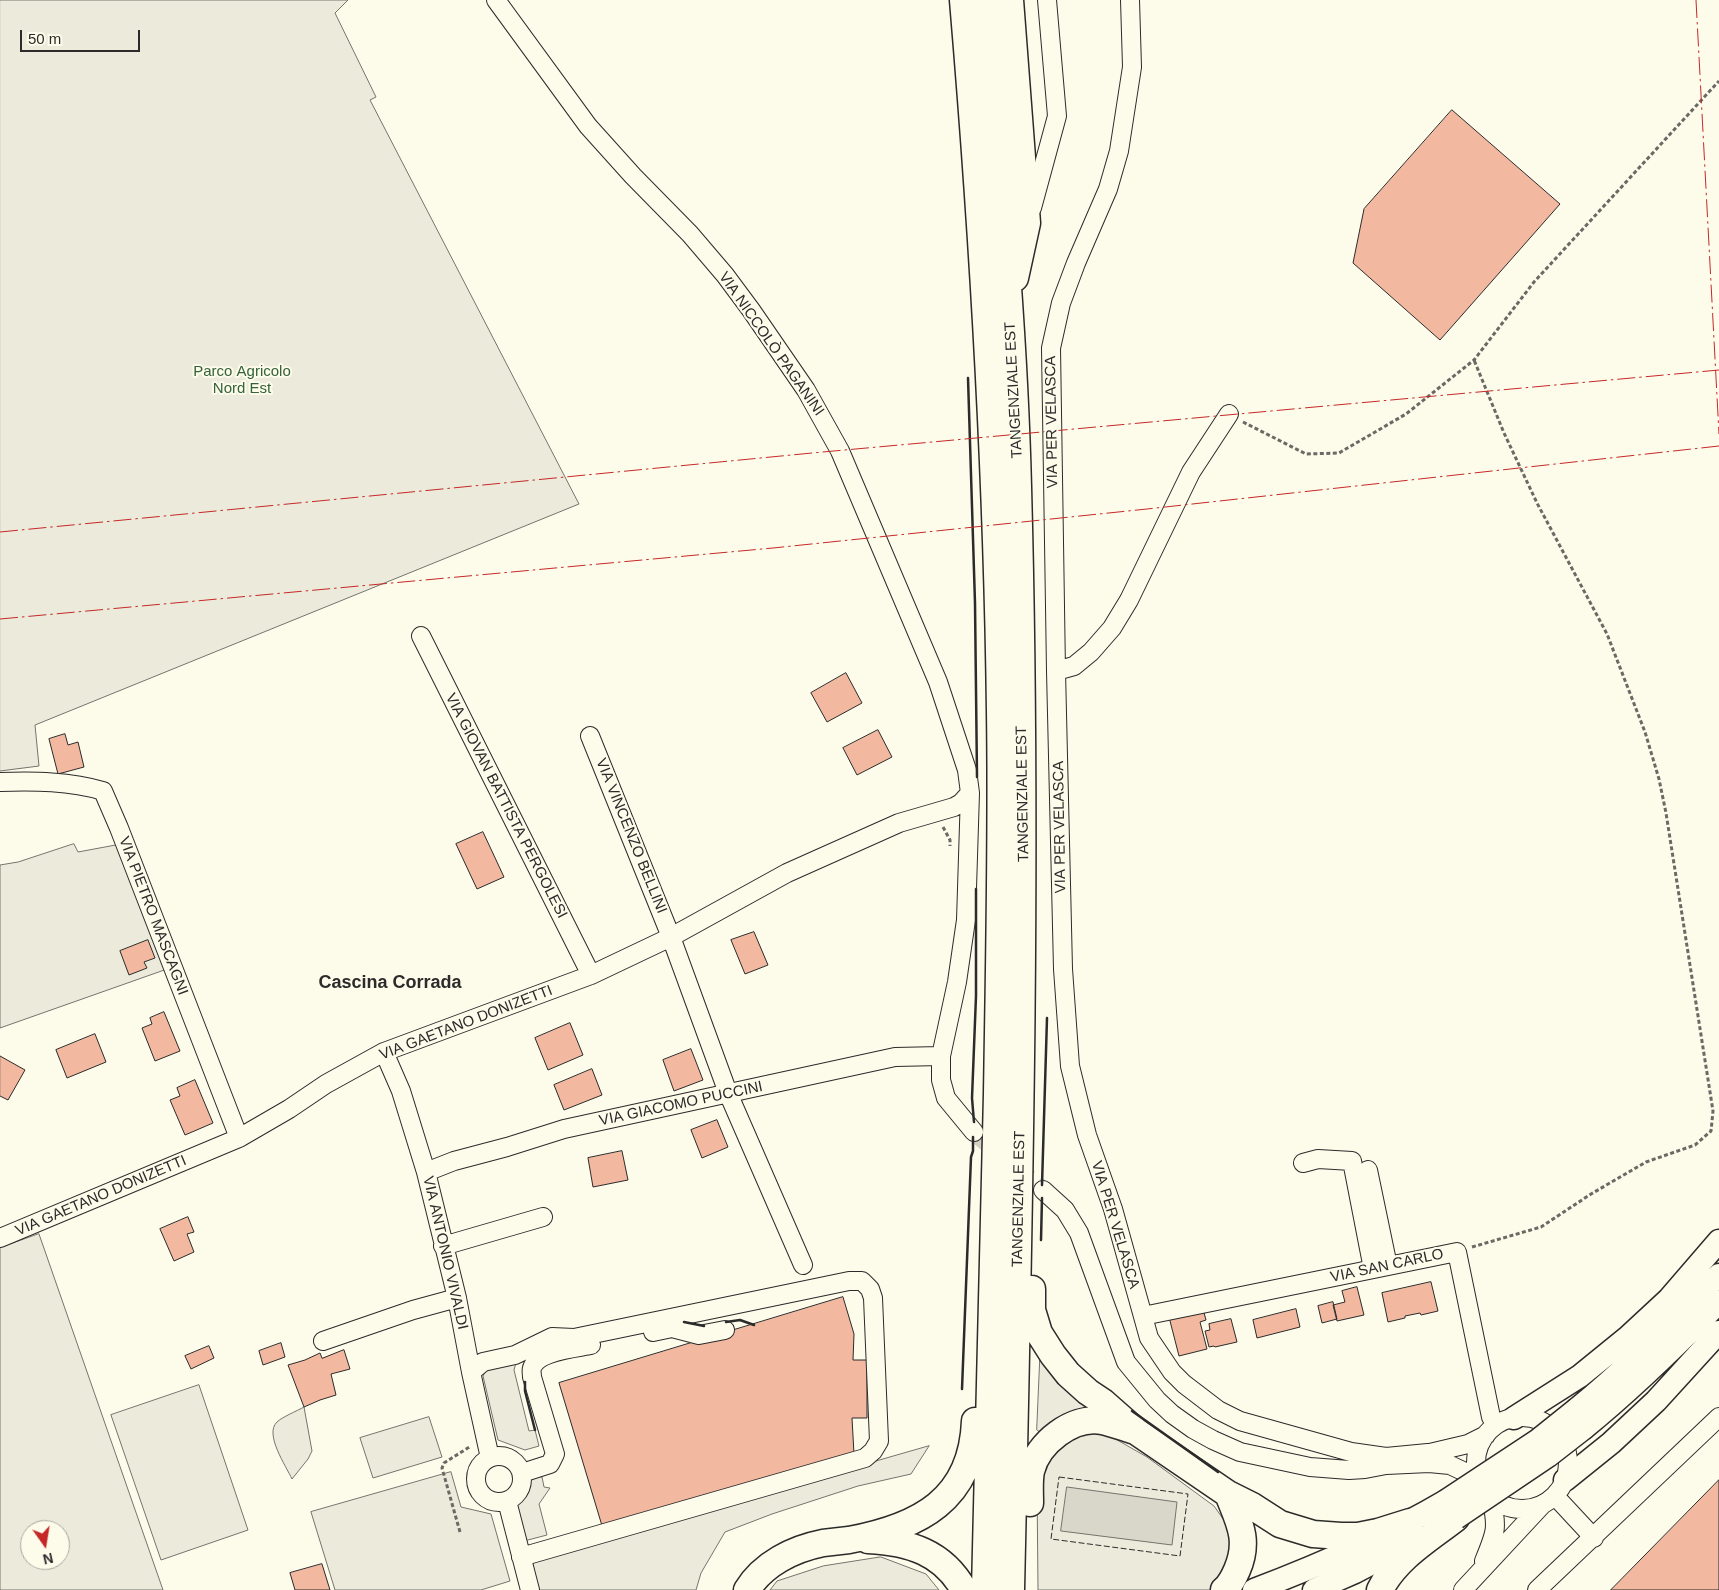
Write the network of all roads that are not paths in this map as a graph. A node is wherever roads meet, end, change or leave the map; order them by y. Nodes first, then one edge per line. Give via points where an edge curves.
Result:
1 (496, 0) edge
2 (963, 0) edge
3 (984, 0) edge
4 (1010, 0) edge
5 (1047, 0) edge
6 (1130, 0) edge
7 (1028, 223) junction
8 (1010, 303) junction
9 (1229, 414) road end
10 (421, 636) dead end
11 (1056, 671) junction
12 (590, 736) dead end
13 (0, 782) edge
14 (967, 802) junction
15 (671, 937) junction
16 (591, 975) junction
17 (384, 1052) junction
18 (941, 1056) junction
19 (728, 1093) junction
20 (974, 1132) tunnel mouth
21 (239, 1138) junction
22 (1302, 1163) dead end
23 (1368, 1170) dead end
24 (426, 1172) junction
25 (1043, 1190) tunnel mouth
26 (1019, 1210) junction
27 (544, 1217) dead end
28 (0, 1238) edge
29 (1719, 1241) edge
30 (443, 1246) junction
31 (803, 1265) dead end
32 (1380, 1268) junction
33 (1719, 1275) edge
34 (456, 1298) junction
35 (1719, 1302) edge
36 (1143, 1316) junction
37 (725, 1330) dead end
38 (1719, 1332) edge
39 (992, 1337) junction
40 (323, 1341) dead end
41 (471, 1372) junction
42 (1580, 1418) junction
43 (1719, 1418) edge
44 (1499, 1426) junction
45 (1271, 1430) junction
46 (1137, 1432) junction
47 (1428, 1453) junction
48 (490, 1458) junction
49 (1386, 1465) junction
50 (1310, 1467) junction
51 (522, 1473) junction
52 (1487, 1492) junction
53 (1554, 1493) junction
54 (1228, 1494) junction
55 (507, 1501) junction
56 (1451, 1509) junction
57 (1410, 1522) junction
58 (1594, 1538) junction
59 (850, 1539) junction
60 (521, 1557) junction
61 (1480, 1571) junction
62 (530, 1590) edge
63 (747, 1590) edge
64 (964, 1590) edge
65 (984, 1590) edge
66 (1012, 1590) edge
67 (1224, 1590) edge
68 (1254, 1590) edge
69 (1314, 1590) edge
70 (1380, 1590) edge
71 (1462, 1590) edge
72 (1537, 1590) edge

1 - 14 street, VIA NICCOLÒ PAGANINI via 588,126 725,275 806,390 840,451 938,682 967,770
2 - 39 highway, TANGENZIALE EST via 983,258 995,486 1000,712 1000,918
3 - 8 highway, TANGENZIALE EST
4 - 7 highway
5 - 7 street via 1057,116
6 - 11 street, VIA PER VELASCA via 1132,67 1119,151 1108,189 1061,303 1051,348
7 - 8 highway
8 - 26 highway, TANGENZIALE EST via 1018,484 1024,858
9 - 11 street via 1191,472 1129,600 1112,628 1074,666
10 - 16 street, VIA GIOVAN BATTISTA PERGOLESI
11 - 36 street, VIA PER VELASCA via 1063,970 1070,1066 1087,1134 1113,1209
12 - 15 street, VIA VINCENZO BELLINI
13 - 21 street, VIA PIETRO MASCAGNI via 64,783 103,791
14 - 15 street, VIA GAETANO DONIZETTI via 953,803 899,823 787,873
14 - 18 street, VIA NICCOLÒ PAGANINI via 969,866 966,920
15 - 16 street, VIA GAETANO DONIZETTI
15 - 19 street, VIA VINCENZO BELLINI
16 - 17 street, VIA GAETANO DONIZETTI
17 - 21 street, VIA GAETANO DONIZETTI
17 - 24 street, VIA ANTONIO VIVALDI via 401,1091
18 - 19 street, VIA GIACOMO PUCCINI via 895,1057
18 - 20 street, VIA NICCOLÒ PAGANINI via 941,1080 946,1098
19 - 24 street, VIA GIACOMO PUCCINI via 564,1129
19 - 31 street, VIA VINCENZO BELLINI
21 - 28 street, VIA GAETANO DONIZETTI
22 - 32 street via 1352,1161
23 - 32 street
24 - 30 street, VIA ANTONIO VIVALDI
25 - 50 street via 1064,1210 1079,1233 1126,1362 1157,1400 1193,1429 1240,1452
26 - 46 highway via 1031,1249 1032,1310 1039,1333 1068,1374
26 - 66 highway, TANGENZIALE EST
27 - 30 street
29 - 44 main road via 1669,1299 1628,1337 1580,1376
30 - 34 street, VIA ANTONIO VIVALDI
32 - 36 street, VIA SAN CARLO
32 - 44 street, VIA SAN CARLO via 1457,1252 1491,1417
33 - 42 main road via 1609,1383
34 - 40 street
34 - 41 street, VIA ANTONIO VIVALDI
35 - 42 main road via 1622,1398
36 - 45 street, VIA PER VELASCA via 1156,1350 1184,1384 1232,1417
37 - 51 street via 699,1336 672,1328 540,1357 532,1367 532,1376 555,1454 550,1464
38 - 53 main road via 1656,1401
39 - 59 highway via 977,1364 974,1435 958,1484 926,1514 894,1528
39 - 65 highway, TANGENZIALE EST
41 - 48 street, VIA ANTONIO VIVALDI
41 - 60 street via 483,1362 515,1355 552,1337 574,1338 849,1281 862,1281 873,1298 879,1441 865,1458
42 - 56 main road, bridge via 1548,1456
43 - 58 street
44 - 47 street, VIA PER VELASCA via 1468,1444
44 - 52 street via 1479,1447 1476,1461 1478,1475
44 - 53 street via 1528,1418 1541,1421 1562,1439 1568,1466
45 - 47 street, VIA PER VELASCA via 1351,1452 1386,1456
45 - 50 street
46 - 54 highway
46 - 66 highway via 1093,1421 1062,1431 1045,1446 1031,1471 1029,1546
47 - 49 street, VIA PER VELASCA
48 - 51 street via 513,1460
48 - 55 street via 477,1473 477,1486 486,1498
49 - 50 street via 1350,1470
49 - 52 street via 1429,1463 1450,1466 1466,1474
51 - 55 street via 518,1493
52 - 53 street via 1502,1505 1516,1509 1530,1508
52 - 61 street via 1496,1517 1496,1532
53 - 58 street
53 - 61 street
54 - 57 highway via 1280,1524 1313,1534 1358,1536
54 - 67 highway via 1242,1528 1244,1544 1236,1572
55 - 60 street
56 - 57 main road
56 - 69 main road via 1396,1552
56 - 70 highway via 1397,1565
57 - 68 main road
58 - 72 street
59 - 63 highway via 815,1546 777,1560 763,1570
59 - 64 highway via 892,1541 919,1549 948,1568
60 - 62 street
61 - 71 street

